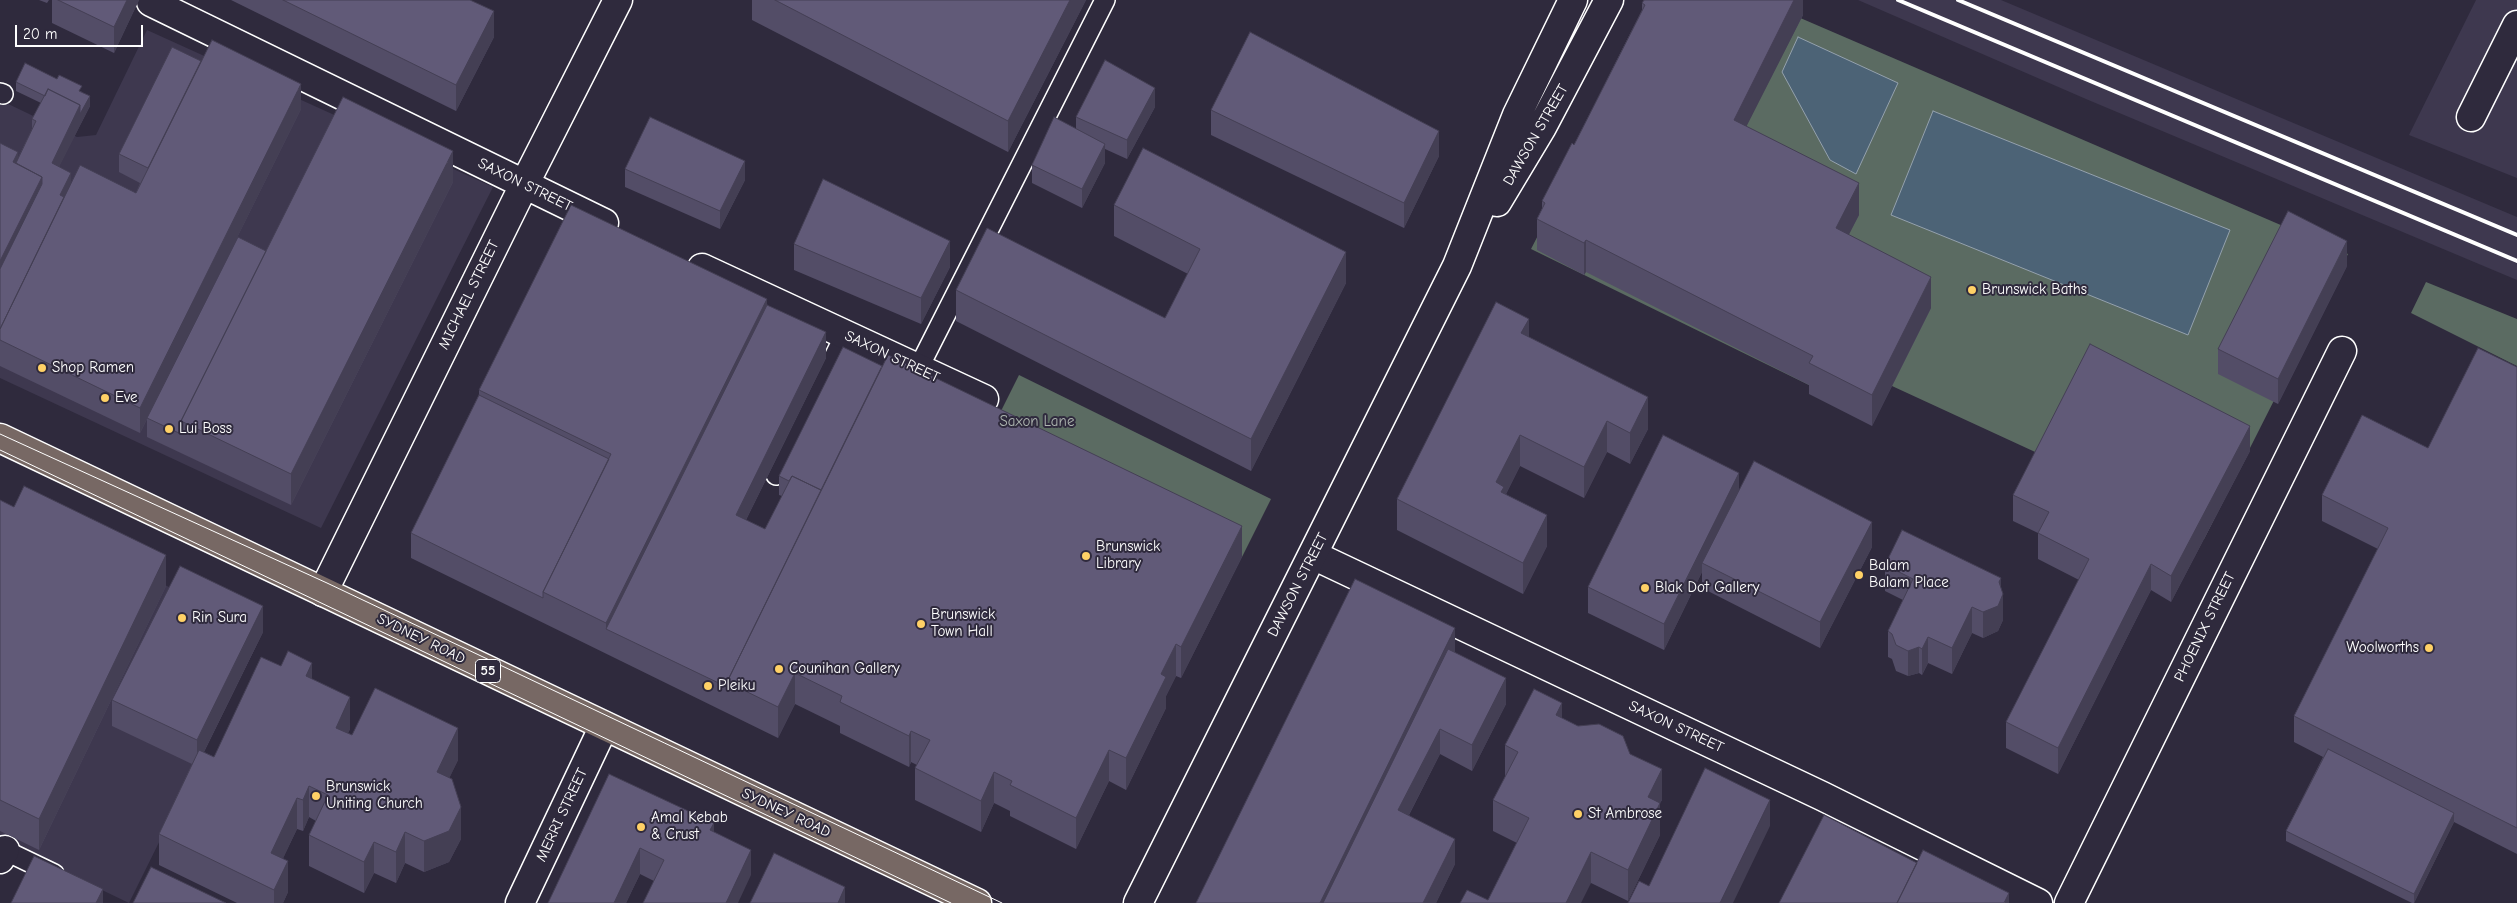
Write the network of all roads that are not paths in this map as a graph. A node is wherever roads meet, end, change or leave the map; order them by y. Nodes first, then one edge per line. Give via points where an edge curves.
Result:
1 (618, 0) edge
2 (1105, 0) edge
3 (1572, 0) edge
4 (1609, 0) edge
5 (151, 2) dead end
6 (2517, 25) edge
7 (2471, 117) dead end
8 (524, 185) junction
9 (625, 233) edge
10 (678, 257) edge
11 (1457, 266) junction
12 (845, 335) junction
13 (2342, 352) dead end
14 (918, 369) junction
15 (984, 399) edge
16 (0, 438) edge
17 (776, 475) dead end
18 (1313, 555) junction
19 (323, 592) junction
20 (604, 726) junction
21 (2, 852) edge
22 (73, 883) edge
23 (520, 903) edge
24 (976, 903) edge
25 (1138, 903) edge
26 (2038, 903) edge
27 (2069, 903) edge

1 - 8 street, MICHAEL STREET
2 - 14 lane
3 - 11 street, DAWSON STREET via 1518,115
4 - 11 street, DAWSON STREET via 1542,127
5 - 8 street, SAXON STREET
6 - 7 street
8 - 9 street, SAXON STREET
8 - 19 street, MICHAEL STREET
10 - 12 street, SAXON STREET
11 - 18 street, DAWSON STREET
12 - 14 street, SAXON STREET
12 - 17 lane
13 - 27 street, PHOENIX STREET
14 - 15 street, SAXON STREET
16 - 19 highway, SYDNEY ROAD / 55
18 - 25 street, DAWSON STREET
18 - 26 street, SAXON STREET via 1813,792
19 - 20 highway, SYDNEY ROAD / 55
20 - 23 street, MERRI STREET
20 - 24 highway, SYDNEY ROAD / 55
21 - 22 lane

